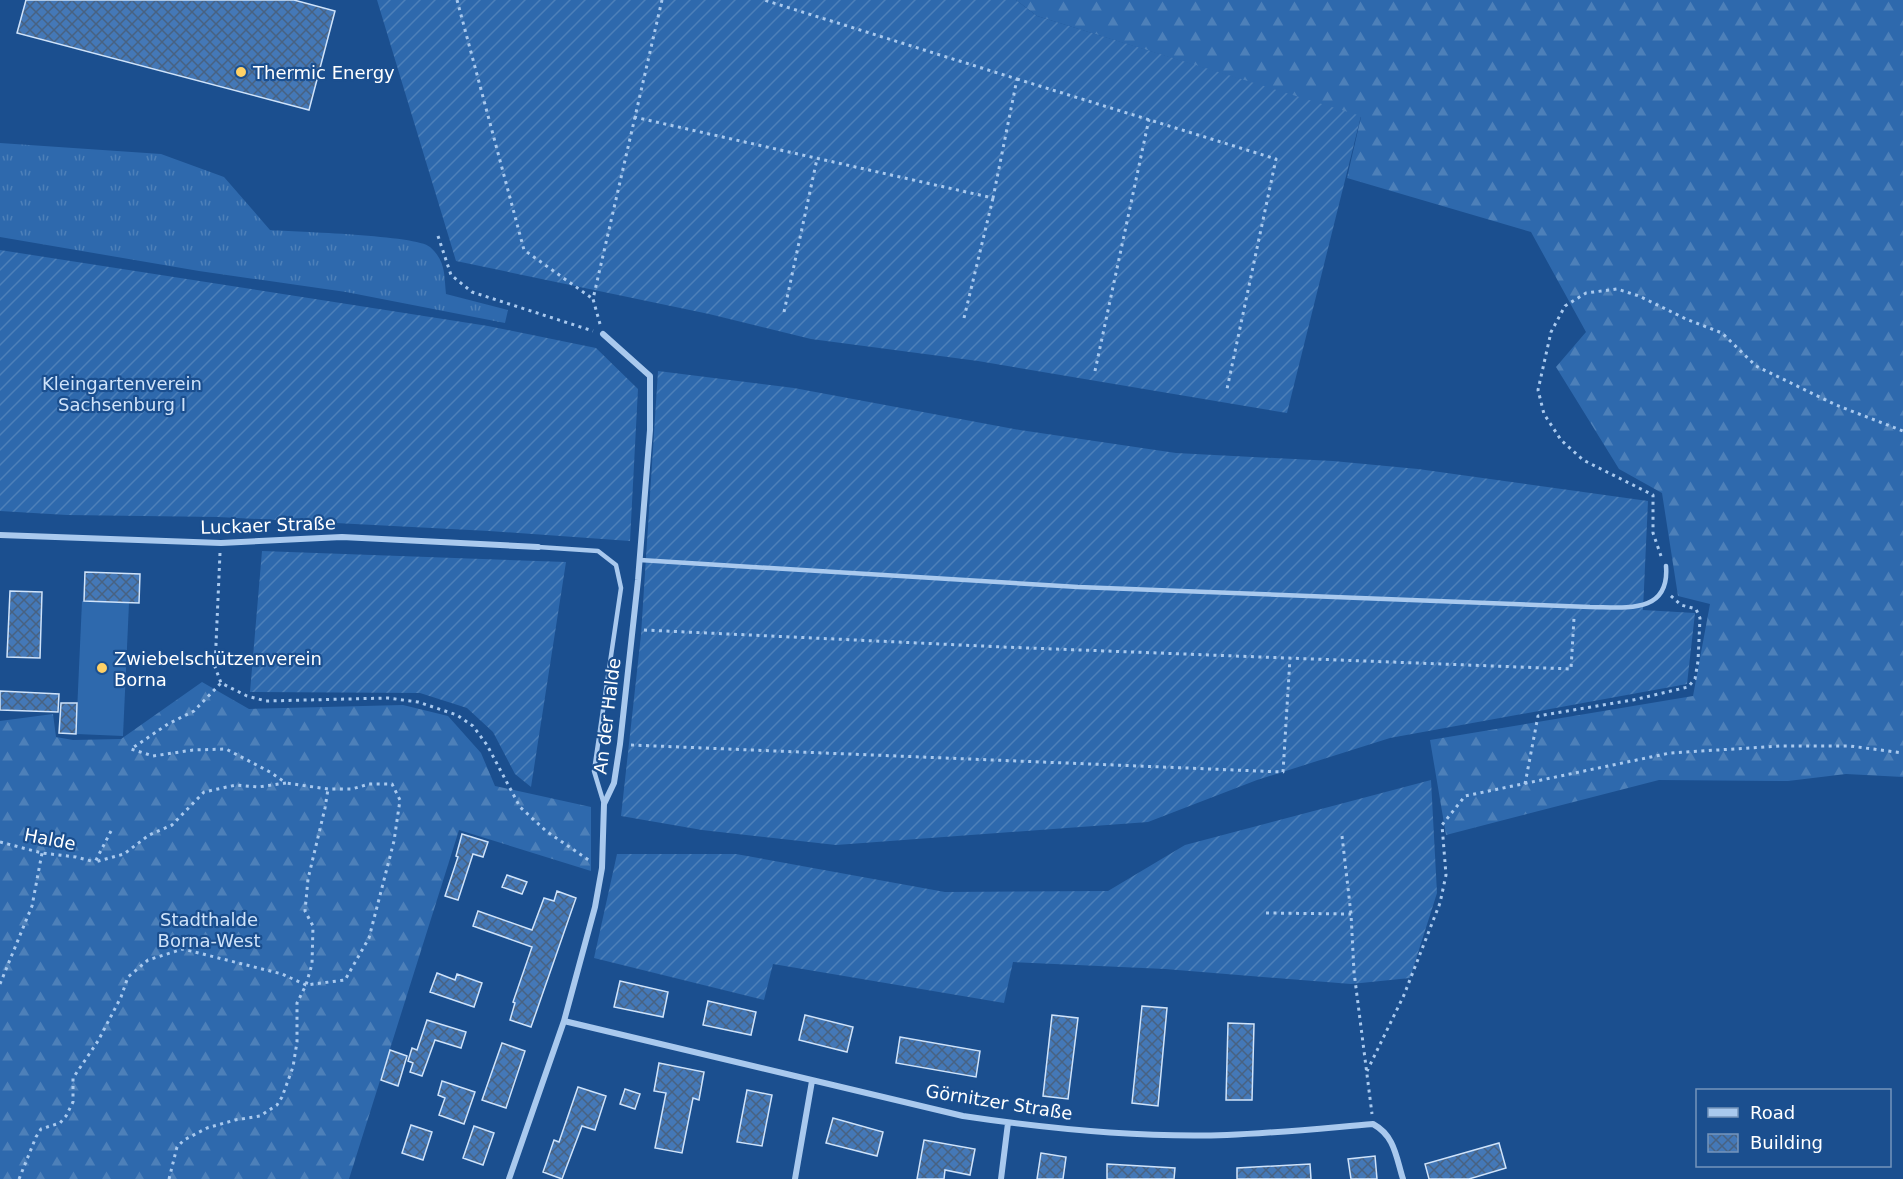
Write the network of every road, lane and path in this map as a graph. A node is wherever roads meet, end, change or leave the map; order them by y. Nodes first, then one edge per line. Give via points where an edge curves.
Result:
1 (457, 0) edge
2 (662, 0) edge
3 (764, 0) edge
4 (1017, 78) junction
5 (634, 117) junction
6 (1149, 119) junction
7 (817, 158) junction
8 (993, 198) junction
9 (438, 236) dead end
10 (593, 299) junction
11 (784, 312) dead end
12 (964, 318) dead end
13 (603, 334) junction
14 (1095, 371) dead end
15 (1227, 389) dead end
16 (1903, 431) edge
17 (0, 536) edge
18 (221, 543) junction
19 (538, 547) joint
20 (640, 560) junction
21 (1666, 566) joint
22 (1664, 589) junction
23 (1575, 606) junction
24 (633, 630) junction
25 (1290, 658) junction
26 (221, 683) junction
27 (620, 744) junction
28 (1903, 753) edge
29 (286, 783) junction
30 (1525, 784) junction
31 (328, 789) junction
32 (604, 804) junction
33 (111, 831) dead end
34 (1342, 836) dead end
35 (0, 842) edge
36 (42, 853) junction
37 (95, 862) junction
38 (602, 868) junction
39 (1266, 914) dead end
40 (1351, 914) junction
41 (0, 984) edge
42 (306, 985) junction
43 (564, 1021) junction
44 (1367, 1071) junction
45 (812, 1081) junction
46 (1008, 1123) junction
47 (1373, 1124) junction
48 (19, 1179) edge
49 (169, 1179) edge
50 (509, 1179) edge
51 (795, 1179) edge
52 (1000, 1179) edge
53 (1403, 1179) edge

1 - 10 path via 524,250
2 - 5 path
3 - 4 path
4 - 6 path
4 - 8 path
5 - 7 path
5 - 10 path
6 - 14 path
6 - 15 path via 1276,159
7 - 8 path
7 - 11 path
8 - 12 path
9 - 13 path via 451,275 472,292
10 - 13 path
13 - 20 street, An der Halde via 650,376
16 - 21 path via 1836,405 1756,366 1722,333 1639,296 1617,289 1586,293 1565,306 1551,332 1538,390 1544,414 1561,440 1583,460 1653,495 1653,533
17 - 18 street, Luckaer Straße
18 - 19 street, Luckaer Straße via 342,537
18 - 26 path via 215,668
19 - 32 lane via 598,551 616,565 621,588 594,771
20 - 23 lane via 1078,587
20 - 24 street, An der Halde
21 - 22 lane
22 - 23 lane via 1640,607
22 - 30 path via 1682,605 1696,609 1700,618 1695,679 1688,687 1538,717
23 - 25 path via 1571,669
24 - 25 path
24 - 27 street, An der Halde
25 - 27 path via 1283,772
26 - 29 path via 194,711 131,749 153,756 225,749
26 - 38 path via 266,701 388,698 418,702 457,716 473,726 487,745 520,807 546,831
27 - 32 street, An der Halde via 614,783
28 - 30 path via 1850,746 1670,753
29 - 31 path
29 - 37 path via 236,785 204,792 172,825 149,835 124,854
30 - 44 path via 1465,796 1442,825 1446,875 1440,903 1404,995
31 - 42 path via 308,879 305,911 313,926 312,964
31 - 42 path via 392,784 400,800 394,842 369,938 345,980
32 - 38 street, An der Halde
33 - 37 path
34 - 40 path
35 - 36 path, Halde
36 - 37 path, Halde
36 - 41 path via 32,906
38 - 43 street, An der Halde
39 - 40 path
40 - 44 path
42 - 48 path via 282,974 183,950 148,960 129,977 98,1041 73,1078 72,1102 66,1116 60,1123 41,1130
42 - 49 path via 297,1004 293,1067 278,1105 260,1116 207,1128 184,1140 177,1147
43 - 45 street, Görnitzer Straße
43 - 50 street, An der Halde
44 - 47 path
45 - 46 street, Görnitzer Straße
45 - 51 street
46 - 47 street, Görnitzer Straße via 1175,1136
46 - 52 street
47 - 53 street via 1391,1139

